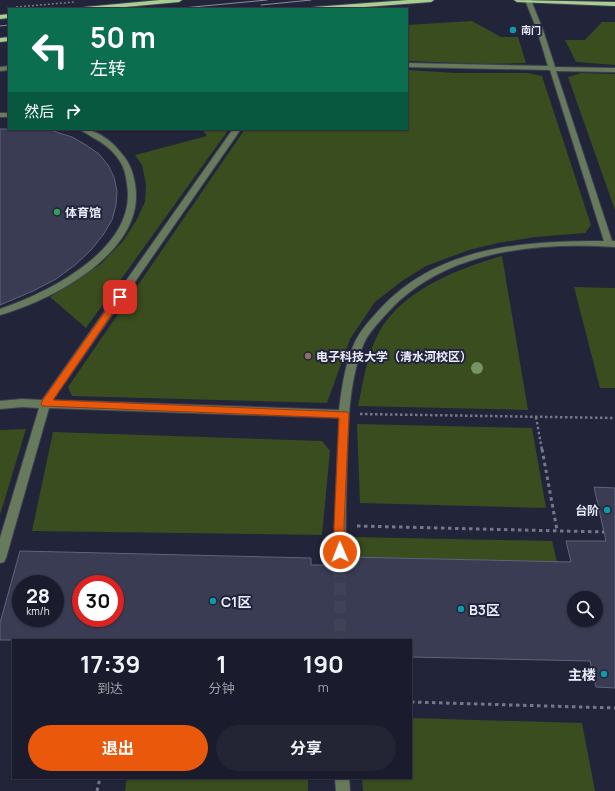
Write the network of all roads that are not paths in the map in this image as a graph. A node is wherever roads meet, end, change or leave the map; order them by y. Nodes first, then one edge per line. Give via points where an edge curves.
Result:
1 (179, 0) edge
2 (431, 0) edge
3 (517, 0) edge
4 (528, 0) edge
5 (615, 4) edge
6 (95, 8) edge
7 (327, 8) edge
8 (408, 65) edge
9 (552, 69) junction
10 (615, 70) edge
11 (85, 130) edge
12 (236, 130) edge
13 (612, 244) edge
14 (0, 312) edge
15 (45, 404) junction
16 (0, 405) edge
17 (344, 414) junction
18 (0, 558) edge
19 (340, 565) tunnel mouth
20 (342, 779) edge
21 (343, 791) edge

1 - 6 main road
2 - 7 main road
3 - 4 main road
4 - 5 main road
4 - 9 street
8 - 9 street
9 - 10 street
9 - 13 street
11 - 14 street via 108,143 127,166 131,176 133,198 126,222 110,247 80,274 52,291
12 - 15 street
13 - 17 street via 509,248 482,254 427,277 402,293 384,309 359,343 348,378
15 - 16 street
15 - 17 street
15 - 18 street
17 - 19 street via 339,526
20 - 21 street

